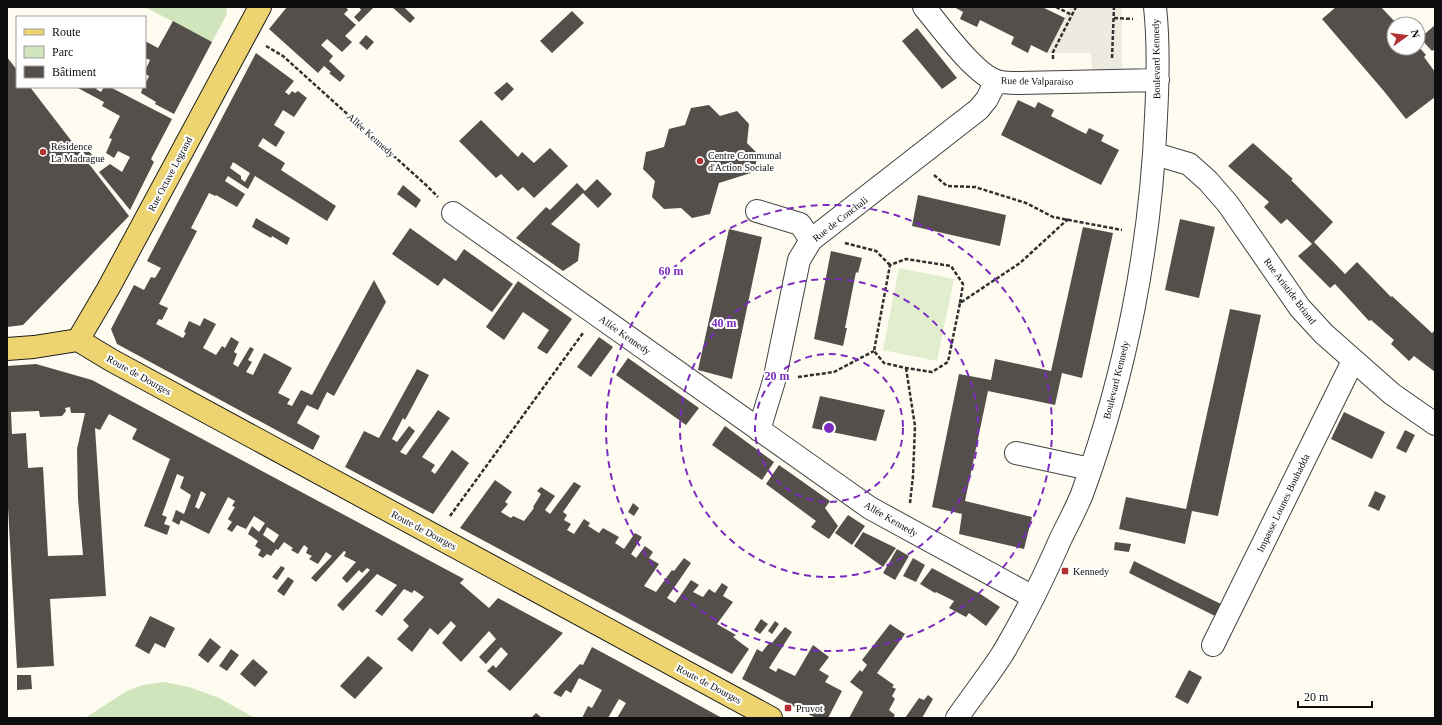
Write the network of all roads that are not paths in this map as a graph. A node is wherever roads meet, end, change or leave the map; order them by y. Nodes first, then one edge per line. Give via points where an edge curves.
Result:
1 (924, 7) edge
2 (1155, 7) edge
3 (256, 8) edge
4 (1158, 80) junction
5 (996, 81) junction
6 (1155, 154) junction
7 (757, 211) dead end
8 (453, 213) road end
9 (811, 240) junction
10 (78, 340) junction
11 (7, 349) edge
12 (1353, 361) junction
13 (1435, 424) edge
14 (759, 430) junction
15 (1016, 453) dead end
16 (1090, 469) junction
17 (1033, 597) junction
18 (1213, 645) dead end
19 (771, 718) edge
20 (957, 718) edge

1 - 5 street, Rue de Valparaiso via 974,66
2 - 4 street, Boulevard Kennedy
3 - 10 main road, Rue Octave Legrand via 245,34
4 - 5 street, Rue de Valparaiso via 1019,83
4 - 6 street, Boulevard Kennedy
5 - 9 street, Rue de Conchali via 979,109
6 - 12 street, Rue Aristide Briand via 1189,164 1208,181 1228,204 1300,308
6 - 16 street, Boulevard Kennedy via 1146,234 1132,316 1113,398
7 - 9 street via 800,224
8 - 14 street, Allée Kennedy
9 - 14 street, Rue de Conchali via 799,260 774,381
10 - 11 main road
10 - 19 main road, Route de Dourges
12 - 13 street, Rue Aristide Briand via 1392,394
12 - 18 street, Impasse Lounes Bouhadda
14 - 17 street, Allée Kennedy via 870,508
15 - 16 street
16 - 17 street, Boulevard Kennedy via 1081,495
17 - 20 street, Boulevard Kennedy via 1002,654

